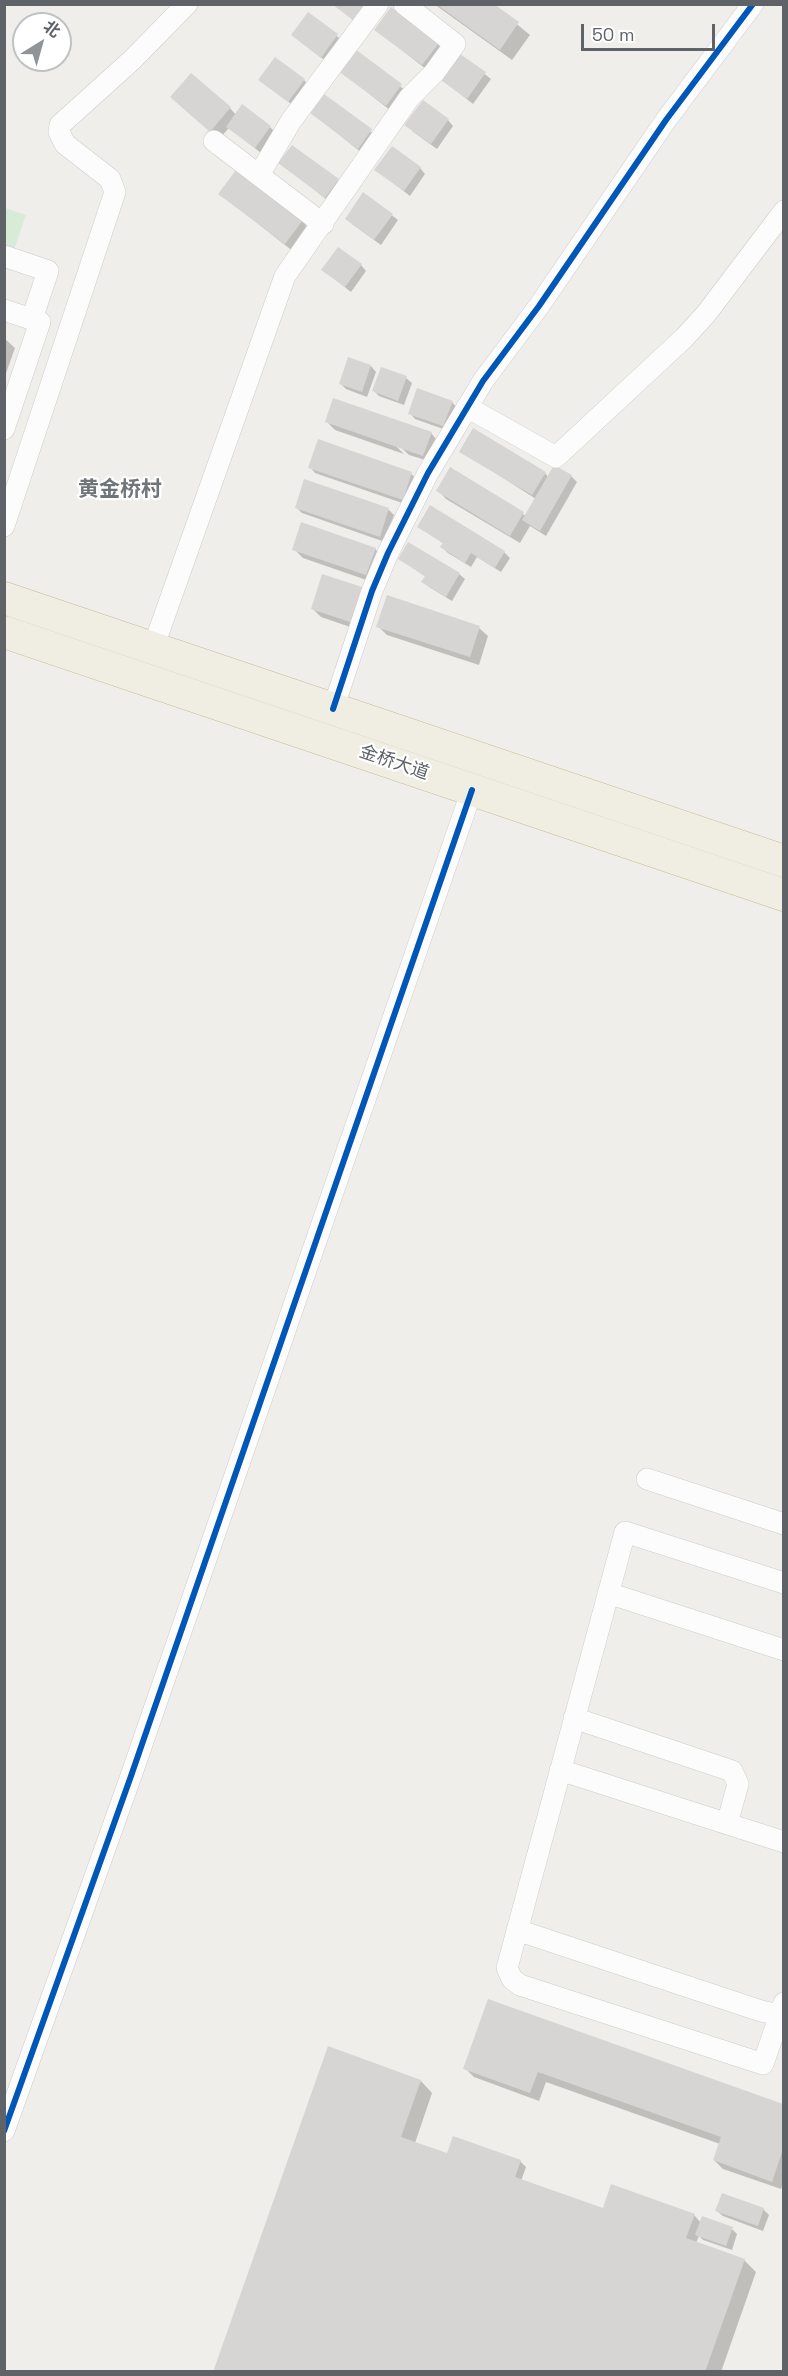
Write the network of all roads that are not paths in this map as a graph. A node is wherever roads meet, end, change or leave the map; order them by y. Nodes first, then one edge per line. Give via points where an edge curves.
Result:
1 (187, 4) edge
2 (378, 4) edge
3 (404, 4) edge
4 (753, 4) edge
5 (214, 141) dead end
6 (259, 175) junction
7 (783, 212) edge
8 (323, 224) junction
9 (4, 256) edge
10 (4, 310) edge
11 (32, 319) junction
12 (467, 407) junction
13 (4, 429) edge
14 (4, 526) edge
15 (4, 598) edge
16 (4, 632) edge
17 (153, 648) junction
18 (333, 709) junction
19 (472, 790) junction
20 (783, 861) edge
21 (783, 895) edge
22 (647, 1479) dead end
23 (783, 1524) edge
24 (783, 1583) edge
25 (608, 1593) junction
26 (783, 1650) edge
27 (574, 1718) junction
28 (560, 1770) junction
29 (727, 1824) junction
30 (783, 1842) edge
31 (517, 1930) junction
32 (782, 2011) edge
33 (4, 2131) edge

1 - 14 street via 60,126 58,132 65,144 110,179 115,192
2 - 6 street via 291,121
3 - 8 street via 455,44 409,98
4 - 12 street via 666,120
5 - 6 street
6 - 8 street
7 - 12 street via 684,338 556,457
8 - 17 street via 285,276
9 - 11 street via 48,271
10 - 11 street
11 - 13 street via 40,322
12 - 18 street via 388,553
15 - 17 highway, 金桥大道
16 - 19 highway, 金桥大道
17 - 18 highway, 金桥大道
18 - 20 highway, 金桥大道
19 - 21 highway, 金桥大道
19 - 33 street
22 - 23 street
24 - 25 street via 625,1532
25 - 26 street
25 - 27 street
27 - 28 street
27 - 29 street via 732,1771 738,1784
28 - 29 street
28 - 31 street
29 - 30 street
31 - 32 street via 761,2012
31 - 32 street via 507,1968 520,1985 763,2064

